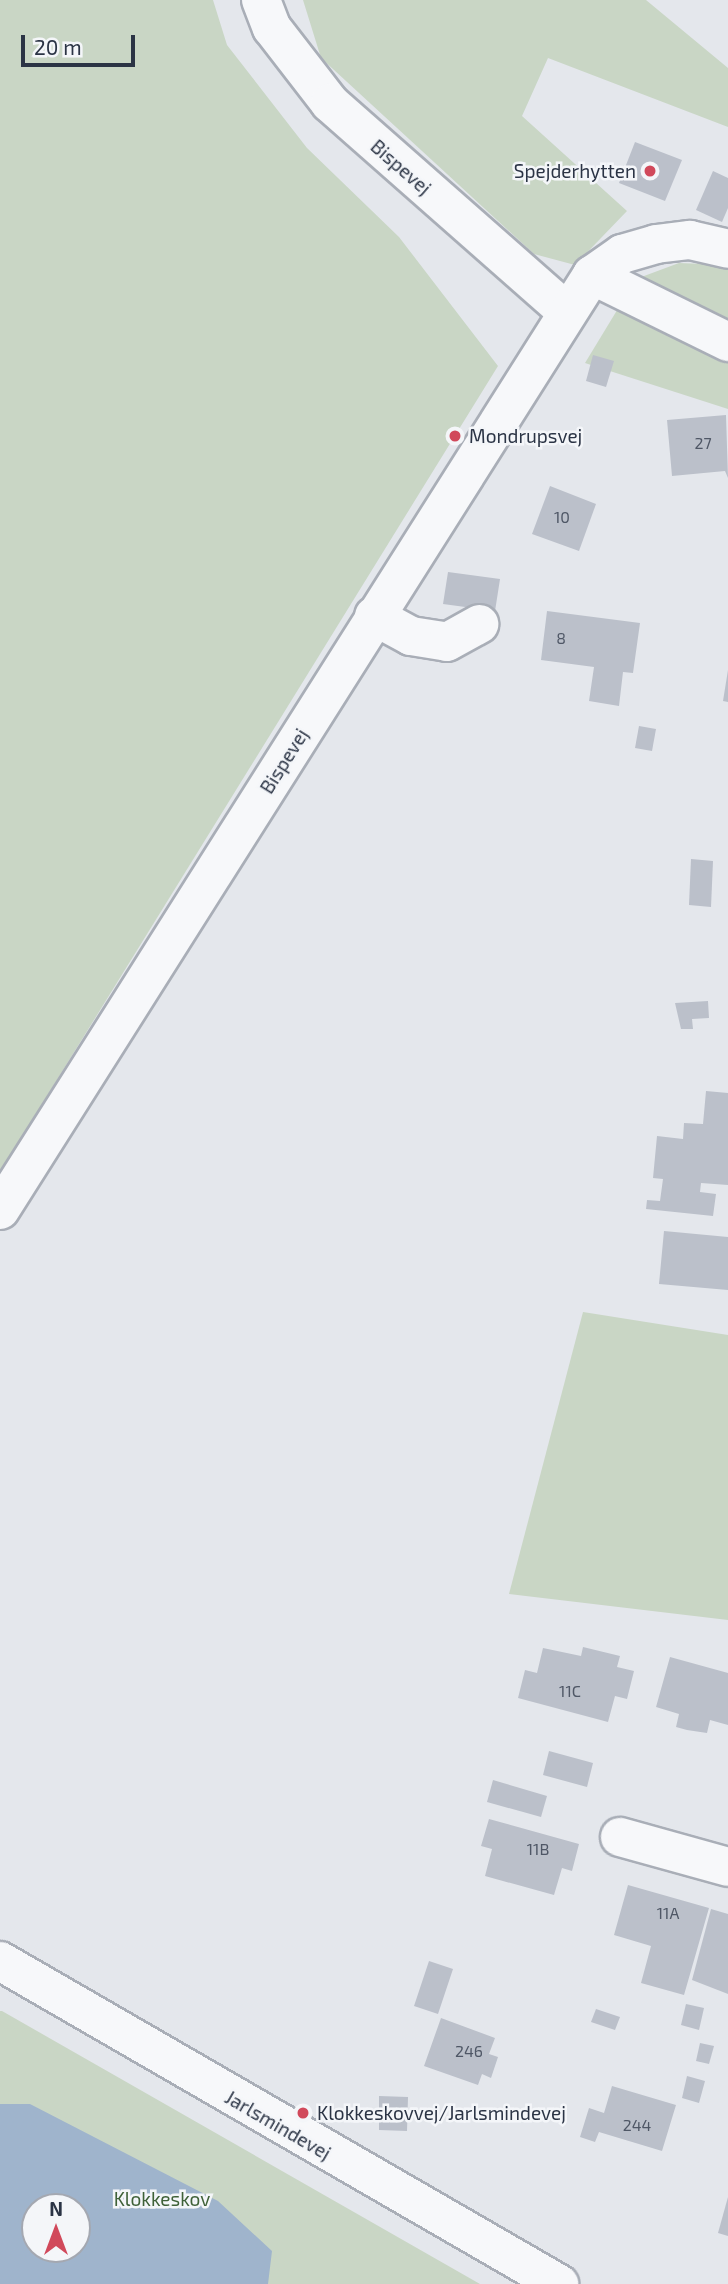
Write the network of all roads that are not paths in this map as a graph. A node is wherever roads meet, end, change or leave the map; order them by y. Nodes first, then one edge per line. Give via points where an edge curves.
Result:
1 (261, 0) edge
2 (728, 249) edge
3 (592, 275) junction
4 (567, 312) junction
5 (728, 342) edge
6 (374, 616) junction
7 (479, 624) dead end
8 (0, 1210) edge
9 (620, 1837) dead end
10 (728, 1867) edge
11 (0, 1961) edge
12 (559, 2284) edge

1 - 4 street, Bispevej via 272,28 330,103
2 - 3 street, Bispevej via 690,240 656,244 622,254
3 - 4 street, Bispevej
3 - 5 street
4 - 6 street, Bispevej
6 - 7 street via 411,636 447,642
6 - 8 street, Bispevej
9 - 10 street
11 - 12 street, Jarlsmindevej

